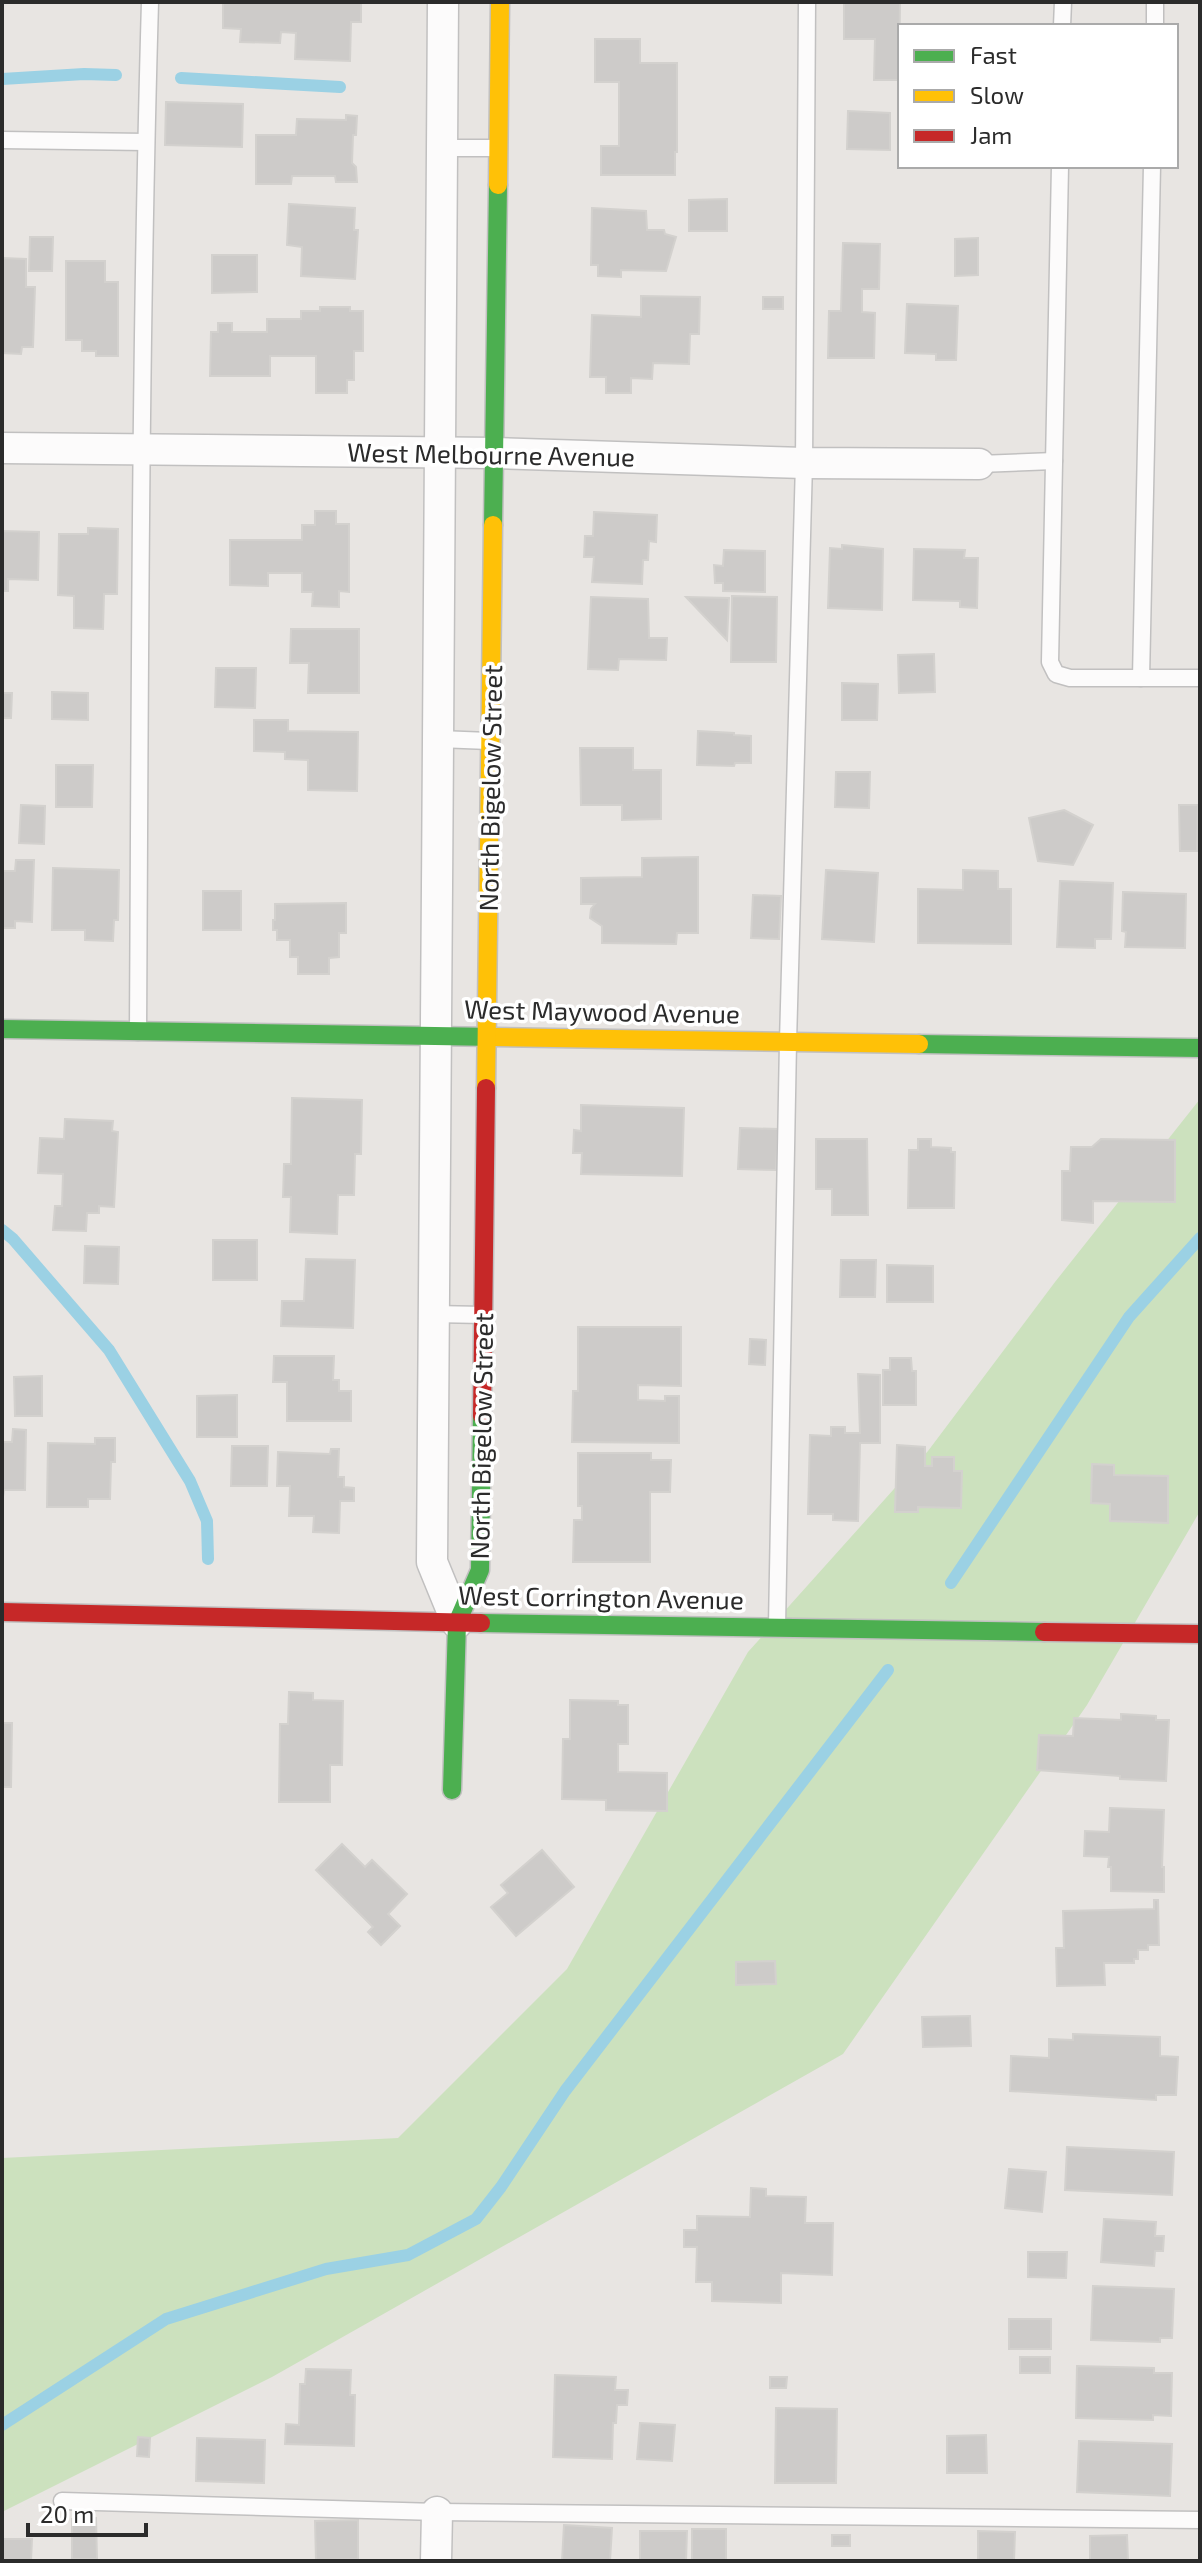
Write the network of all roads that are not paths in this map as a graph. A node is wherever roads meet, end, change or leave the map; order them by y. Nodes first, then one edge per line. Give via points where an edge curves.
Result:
1 (150, 2) edge
2 (443, 2) edge
3 (500, 2) edge
4 (807, 2) edge
5 (1063, 2) edge
6 (1155, 2) edge
7 (1062, 24) edge
8 (1155, 24) edge
9 (2, 140) edge
10 (146, 142) junction
11 (443, 148) junction
12 (499, 148) junction
13 (1060, 168) edge
14 (1152, 168) edge
15 (2, 448) edge
16 (142, 450) junction
17 (442, 453) junction
18 (495, 453) junction
19 (1054, 461) junction
20 (804, 463) junction
21 (979, 464) joint
22 (1141, 678) junction
23 (1200, 678) edge
24 (439, 739) junction
25 (492, 741) junction
26 (2, 1029) edge
27 (138, 1032) junction
28 (435, 1035) junction
29 (489, 1035) junction
30 (788, 1042) junction
31 (1200, 1048) edge
32 (433, 1314) junction
33 (484, 1315) junction
34 (2, 1612) edge
35 (457, 1623) junction
36 (777, 1626) junction
37 (1200, 1634) edge
38 (452, 1790) dead end
39 (62, 2501) dead end
40 (437, 2512) junction
41 (1200, 2520) edge
42 (436, 2561) edge

1 - 10 lane
2 - 11 street, North Bigelow Street
3 - 12 street, North Bigelow Street
4 - 20 lane
5 - 7 lane
6 - 8 lane
9 - 10 lane
10 - 16 lane
11 - 12 lane
11 - 17 street, North Bigelow Street
12 - 18 street, North Bigelow Street
13 - 19 lane
14 - 22 lane
15 - 16 street, West Melbourne Avenue
16 - 17 street, West Melbourne Avenue
16 - 27 lane
17 - 18 street, West Melbourne Avenue
17 - 24 street, North Bigelow Street
18 - 20 street, West Melbourne Avenue
18 - 25 street, North Bigelow Street
19 - 21 lane
19 - 22 lane via 1050,662 1056,674 1070,678
20 - 21 street, West Melbourne Avenue
20 - 30 lane
22 - 23 lane
24 - 25 lane
24 - 28 street, North Bigelow Street
25 - 29 street, North Bigelow Street
26 - 27 street, West Maywood Avenue
27 - 28 street, West Maywood Avenue
28 - 29 street, West Maywood Avenue
28 - 32 street, North Bigelow Street
29 - 30 street, West Maywood Avenue
29 - 33 street, North Bigelow Street
30 - 31 street, West Maywood Avenue
30 - 36 lane
32 - 33 lane
32 - 35 street, North Bigelow Street via 432,1562
33 - 35 street, North Bigelow Street via 480,1570
34 - 35 street, West Corrington Avenue
35 - 36 street, West Corrington Avenue
35 - 38 street
36 - 37 street, West Corrington Avenue
39 - 40 lane
40 - 41 lane
40 - 42 street

